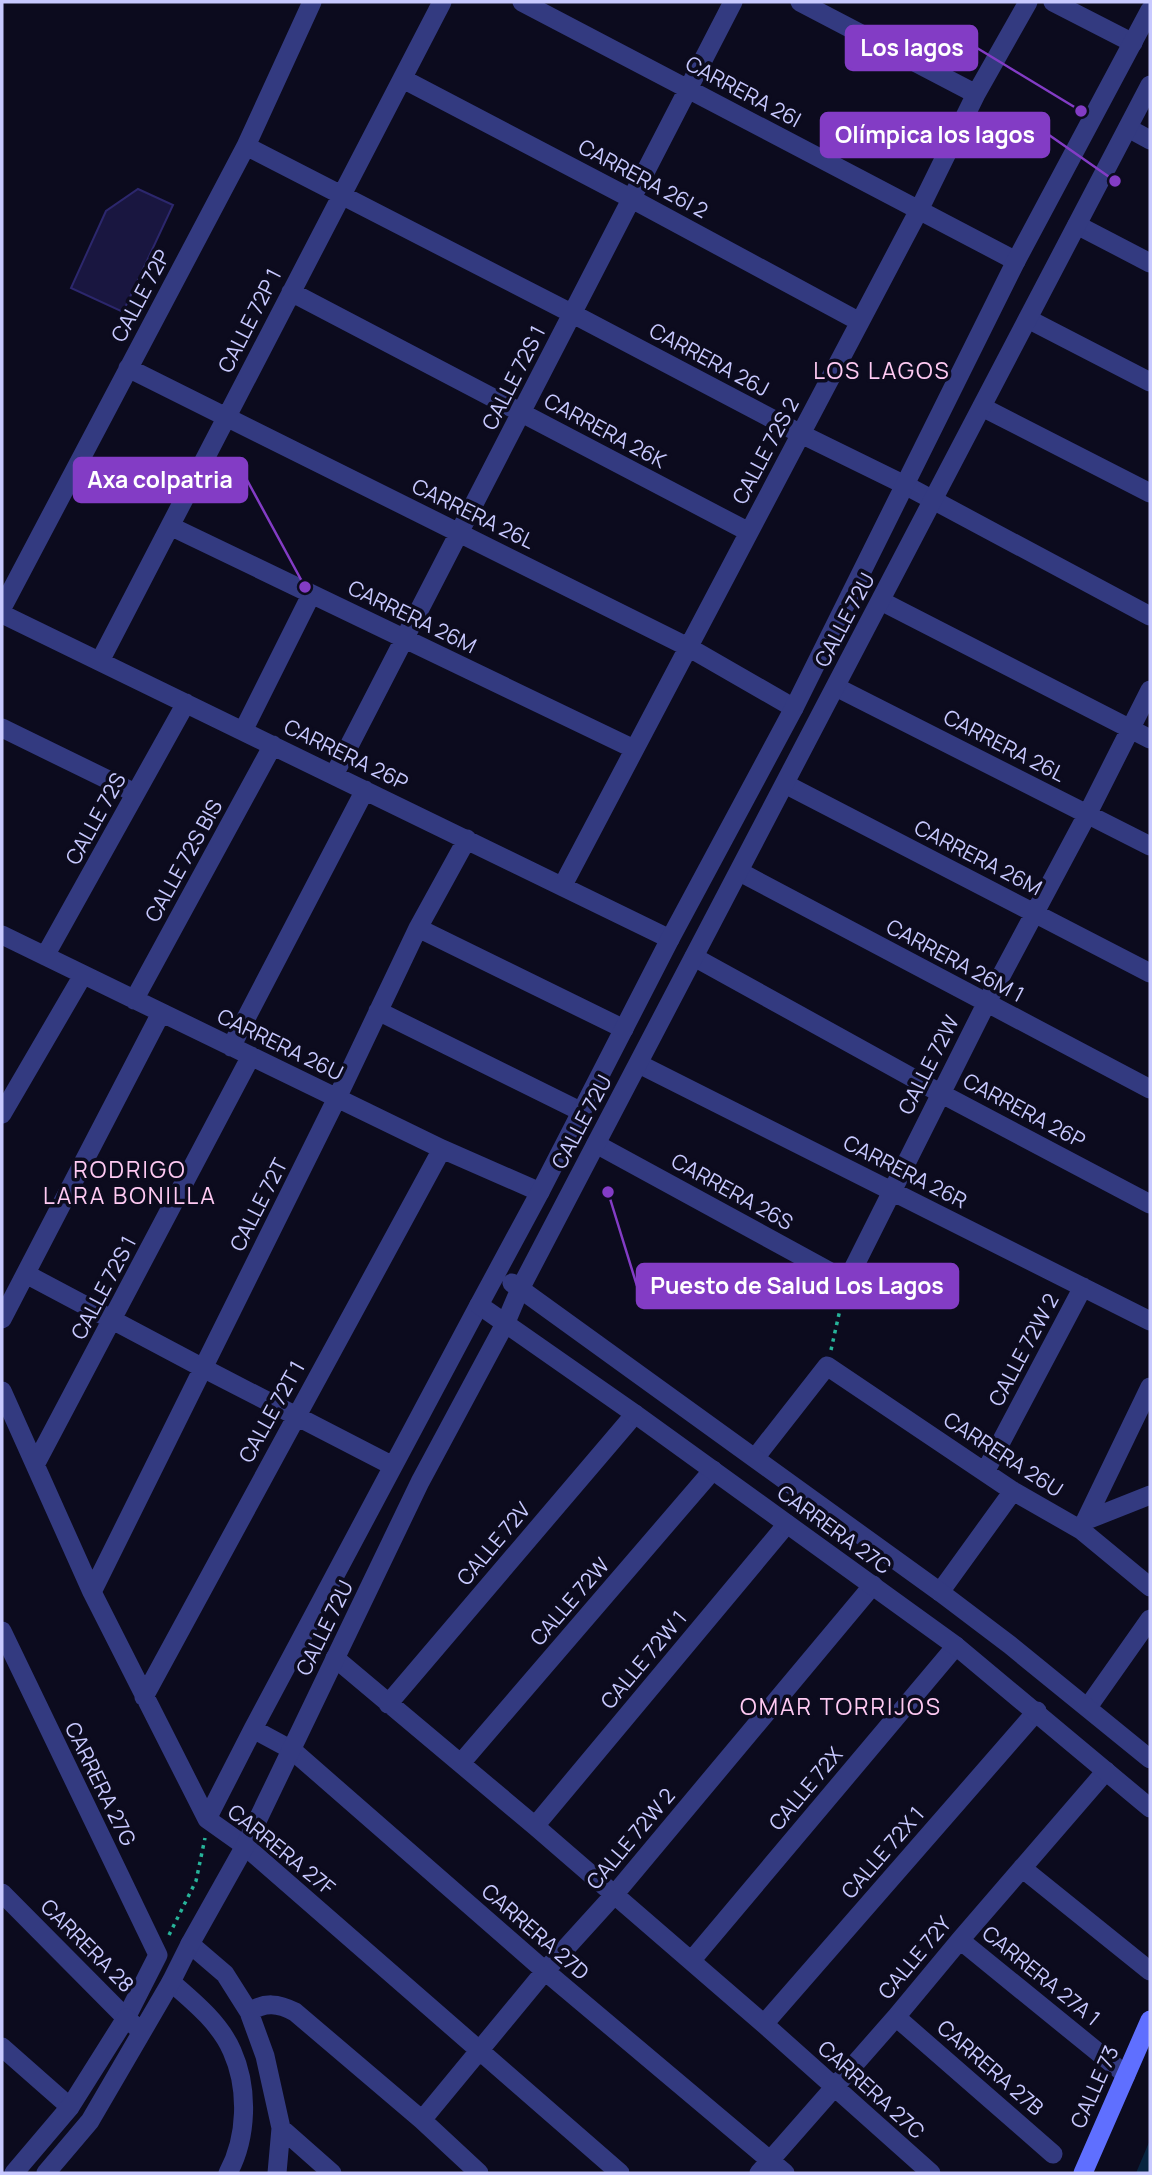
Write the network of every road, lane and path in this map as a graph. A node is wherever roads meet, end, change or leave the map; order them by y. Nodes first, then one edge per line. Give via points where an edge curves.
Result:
1 (312, 2) edge
2 (442, 2) edge
3 (523, 2) edge
4 (733, 2) edge
5 (800, 2) edge
6 (1028, 2) edge
7 (1053, 2) edge
8 (1150, 10) edge
9 (1133, 43) junction
10 (403, 79) junction
11 (1150, 85) edge
12 (689, 89) junction
13 (976, 94) junction
14 (1128, 128) junction
15 (1150, 140) edge
16 (246, 146) junction
17 (342, 194) junction
18 (632, 199) junction
19 (919, 210) junction
20 (1077, 225) junction
21 (1016, 261) junction
22 (1150, 263) edge
23 (291, 292) junction
24 (573, 314) junction
25 (1028, 319) junction
26 (860, 322) junction
27 (128, 368) junction
28 (1150, 382) edge
29 (982, 407) junction
30 (522, 413) junction
31 (227, 417) junction
32 (801, 434) junction
33 (905, 485) junction
34 (1150, 492) edge
35 (933, 501) junction
36 (170, 526) junction
37 (749, 532) junction
38 (460, 533) junction
39 (311, 594) junction
40 (881, 601) junction
41 (2, 608) edge
42 (2, 614) edge
43 (1150, 616) edge
44 (405, 639) junction
45 (688, 646) junction
46 (100, 661) junction
47 (836, 687) junction
48 (1150, 690) edge
49 (186, 703) junction
50 (794, 708) junction
51 (2, 728) edge
52 (1130, 728) junction
53 (243, 731) junction
54 (1150, 739) edge
55 (273, 745) junction
56 (634, 749) junction
57 (334, 775) junction
58 (785, 784) junction
59 (365, 790) junction
60 (135, 793) junction
61 (1088, 813) junction
62 (467, 839) junction
63 (1150, 846) edge
64 (740, 872) junction
65 (563, 885) junction
66 (1035, 914) junction
67 (418, 928) junction
68 (2, 935) edge
69 (670, 939) junction
70 (45, 956) junction
71 (694, 957) junction
72 (1150, 973) edge
73 (83, 975) junction
74 (134, 1000) junction
75 (986, 1004) junction
76 (378, 1011) junction
77 (161, 1013) junction
78 (624, 1029) junction
79 (231, 1046) junction
80 (251, 1056) junction
81 (639, 1063) junction
82 (1150, 1089) edge
83 (940, 1093) junction
84 (337, 1098) junction
85 (582, 1112) junction
86 (2, 1114) edge
87 (596, 1144) junction
88 (442, 1149) junction
89 (892, 1191) junction
90 (540, 1192) junction
91 (1150, 1204) edge
92 (498, 1273) junction
93 (26, 1274) junction
94 (847, 1281) junction
95 (1083, 1287) junction
96 (520, 1289) junction
97 (479, 1306) junction
98 (2, 1319) edge
99 (113, 1319) junction
100 (1150, 1321) edge
101 (506, 1322) junction
102 (827, 1366) junction
103 (203, 1368) junction
104 (1150, 1387) edge
105 (2, 1391) edge
106 (635, 1414) junction
107 (295, 1416) junction
108 (755, 1458) junction
109 (35, 1465) junction
110 (393, 1466) junction
111 (713, 1470) junction
112 (985, 1472) junction
113 (1013, 1491) junction
114 (1150, 1495) edge
115 (788, 1524) junction
116 (1084, 1525) junction
117 (873, 1585) junction
118 (1150, 1587) edge
119 (92, 1592) junction
120 (940, 1592) junction
121 (1150, 1619) edge
122 (4, 1641) edge
123 (957, 1646) junction
124 (335, 1658) junction
125 (144, 1697) junction
126 (388, 1704) junction
127 (1088, 1707) junction
128 (1037, 1711) junction
129 (253, 1729) junction
130 (292, 1750) junction
131 (1150, 1759) edge
132 (461, 1763) junction
133 (1106, 1771) junction
134 (1150, 1808) edge
135 (207, 1819) junction
136 (535, 1826) junction
137 (245, 1846) junction
138 (1022, 1868) junction
139 (3, 1892) edge
140 (614, 1895) junction
141 (960, 1940) junction
142 (190, 1944) junction
143 (158, 1955) junction
144 (691, 1961) junction
145 (545, 1971) junction
146 (1150, 1971) edge
147 (171, 1982) junction
148 (249, 2012) junction
149 (896, 2017) junction
150 (1150, 2020) edge
151 (764, 2024) junction
152 (134, 2025) junction
153 (2, 2047) edge
154 (480, 2050) junction
155 (1126, 2075) junction
156 (834, 2088) junction
157 (70, 2107) junction
158 (422, 2120) junction
159 (281, 2128) junction
160 (1053, 2154) dead end
161 (772, 2169) edge
162 (14, 2173) edge
163 (46, 2173) edge
164 (228, 2173) edge
165 (277, 2173) edge
166 (332, 2173) edge
167 (480, 2173) edge
168 (620, 2173) edge
169 (931, 2173) edge
170 (1083, 2173) edge

1 - 16 street, CALLE 72P
2 - 10 street, CALLE 72P 1
3 - 12 street, CARRERA 26I
4 - 12 street, CALLE 72S 1
5 - 13 street
6 - 13 street, CALLE 72S 2
7 - 9 street
8 - 9 street, CALLE 72U
9 - 21 street, CALLE 72U
10 - 17 street, CALLE 72P 1
10 - 18 street, CARRERA 26I 2
11 - 14 street, CALLE 72U
12 - 18 street, CALLE 72S 1
12 - 19 street, CARRERA 26I
13 - 19 street, CALLE 72S 2
14 - 15 street
14 - 20 street, CALLE 72U
16 - 17 street, CARRERA 26J
16 - 27 street, CALLE 72P
17 - 23 street, CALLE 72P 1
17 - 24 street, CARRERA 26J
18 - 24 street, CALLE 72S 1
18 - 26 street, CARRERA 26I 2
19 - 21 street, CARRERA 26I
19 - 26 street, CALLE 72S 2
20 - 22 street
20 - 25 street, CALLE 72U
21 - 33 street, CALLE 72U
23 - 30 street, CARRERA 26K
23 - 31 street, CALLE 72P 1
24 - 30 street, CALLE 72S 1
24 - 32 street, CARRERA 26J
25 - 28 street
25 - 29 street, CALLE 72U
26 - 32 street, CALLE 72S 2
27 - 31 street, CARRERA 26L
27 - 41 street, CALLE 72P
29 - 34 street
29 - 35 street, CALLE 72U
30 - 37 street, CARRERA 26K
30 - 38 street, CALLE 72S 1
31 - 36 street, CALLE 72P 1
31 - 38 street, CARRERA 26L
32 - 33 street, CARRERA 26J
32 - 37 street, CALLE 72S 2
33 - 35 street, CARRERA 26J
33 - 50 street, CALLE 72U
35 - 40 street, CALLE 72U
35 - 43 street, CARRERA 26J
36 - 39 street, CARRERA 26M
36 - 46 street, CALLE 72P 1
37 - 45 street, CALLE 72S 2
38 - 44 street, CALLE 72S 1
38 - 45 street, CARRERA 26L
39 - 44 street, CARRERA 26M
39 - 53 street
40 - 47 street, CALLE 72U
40 - 52 street
42 - 46 street, CARRERA 26P
44 - 56 street, CARRERA 26M
44 - 57 street, CALLE 72S 1
45 - 50 street, CARRERA 26L
45 - 56 street, CALLE 72S 2
46 - 49 street, CARRERA 26P
47 - 58 street, CALLE 72U
47 - 61 street, CARRERA 26L
48 - 52 street, CALLE 72W
49 - 53 street, CARRERA 26P
49 - 60 street, CALLE 72S
50 - 69 street, CALLE 72U
51 - 60 street
52 - 54 street
52 - 61 street, CALLE 72W
53 - 55 street, CARRERA 26P
55 - 57 street, CARRERA 26P
55 - 74 street, CALLE 72S BIS
56 - 65 street, CALLE 72S 2
57 - 59 street, CARRERA 26P
58 - 64 street, CALLE 72U
58 - 66 street, CARRERA 26M
59 - 62 street, CARRERA 26P
59 - 79 street
60 - 70 street, CALLE 72S
61 - 63 street, CARRERA 26L
61 - 66 street, CALLE 72W
62 - 65 street, CARRERA 26P
62 - 67 street, CALLE 72T
64 - 71 street, CALLE 72U
64 - 75 street, CARRERA 26M 1
65 - 69 street, CARRERA 26P
66 - 72 street, CARRERA 26M
66 - 75 street, CALLE 72W
67 - 76 street, CALLE 72T
67 - 78 street
68 - 70 street, CARRERA 26U
69 - 78 street, CALLE 72U
70 - 73 street, CARRERA 26U
71 - 81 street, CALLE 72U
71 - 83 street, CARRERA 26P
73 - 74 street, CARRERA 26U
73 - 86 street
74 - 77 street, CARRERA 26U
75 - 82 street, CARRERA 26M 1
75 - 83 street, CALLE 72W
76 - 84 street, CALLE 72T
76 - 85 street
77 - 79 street, CARRERA 26U
77 - 93 street
78 - 85 street, CALLE 72U
79 - 80 street, CARRERA 26U
80 - 84 street, CARRERA 26U
80 - 99 street, CALLE 72S 1
81 - 87 street, CALLE 72U
81 - 89 street, CARRERA 26R
83 - 89 street, CALLE 72W
83 - 91 street, CARRERA 26P
84 - 88 street, CARRERA 26U
84 - 103 street, CALLE 72T
85 - 90 street, CALLE 72U
87 - 94 street, CARRERA 26S
87 - 96 street, CALLE 72U
88 - 90 street, CARRERA 26U
88 - 107 street, CALLE 72T 1
89 - 94 street, CALLE 72W
89 - 95 street, CARRERA 26R
90 - 92 street, CALLE 72U
92 - 96 street, CARRERA 27C
92 - 97 street, CALLE 72U
93 - 98 street
93 - 99 street
94 - 102 path
95 - 100 street, CARRERA 26R
95 - 112 street, CALLE 72W 2
96 - 101 street, CALLE 72U
96 - 108 street, CARRERA 27C
97 - 101 street, CARRERA 27C
97 - 110 street, CALLE 72U
99 - 103 street
99 - 109 street, CALLE 72S 1
101 - 106 street, CARRERA 27C
101 - 124 street, CALLE 72U via 420,1482
102 - 108 street
102 - 112 street, CARRERA 26U
103 - 107 street
103 - 119 street, CALLE 72T
104 - 116 street
105 - 109 street, CARRERA 27F
106 - 111 street, CARRERA 27C
106 - 126 street, CALLE 72V
107 - 110 street
107 - 125 street, CALLE 72T 1
108 - 120 street, CARRERA 27C
109 - 119 street, CARRERA 27F
110 - 129 street, CALLE 72U
111 - 115 street, CARRERA 27C
111 - 132 street, CALLE 72W
112 - 113 street, CARRERA 26U
113 - 116 street, CARRERA 26U
113 - 120 street
114 - 116 street
115 - 117 street, CARRERA 27C
115 - 136 street, CALLE 72W 1
116 - 118 street, CARRERA 26U
117 - 123 street, CARRERA 27C
117 - 140 street, CALLE 72W 2
119 - 125 street, CARRERA 27F
120 - 127 street, CARRERA 27C
121 - 127 street
122 - 143 street, CARRERA 27G
123 - 128 street, CARRERA 27C
123 - 144 street, CALLE 72X
124 - 126 street, CARRERA 27C
124 - 130 street, CALLE 72U
125 - 135 street, CARRERA 27F
126 - 132 street, CARRERA 27C
127 - 131 street, CARRERA 27C
128 - 133 street, CARRERA 27C
128 - 151 street, CALLE 72X 1
129 - 130 street, CARRERA 27D
129 - 135 street, CALLE 72U
130 - 137 street, CALLE 72U
130 - 145 street, CARRERA 27D
132 - 136 street, CARRERA 27C
133 - 134 street, CARRERA 27C
133 - 138 street, CALLE 72Y
135 - 137 street, CARRERA 27F
135 - 143 path via 196,1881
136 - 140 street, CARRERA 27C
137 - 142 street, CALLE 72U
137 - 154 street, CARRERA 27F
138 - 141 street, CALLE 72Y
138 - 146 street
139 - 152 street, CARRERA 28
140 - 144 street, CARRERA 27C
140 - 145 street, CALLE 72W 2
141 - 149 street, CALLE 72Y
141 - 155 street, CARRERA 27A 1
142 - 147 street, CALLE 72U
142 - 148 street via 225,1974
143 - 152 street
144 - 151 street, CARRERA 27C
145 - 154 street, CALLE 72W 2
145 - 161 street, CARRERA 27D
147 - 152 street, CALLE 72U
147 - 164 street via 214,2024 232,2051 244,2118 237,2156
148 - 158 street via 269,2004 295,2012
148 - 159 street
149 - 156 street, CALLE 72Y
149 - 160 street, CARRERA 27B
150 - 155 main road, CALLE 73
151 - 156 street, CARRERA 27C
152 - 157 street, CALLE 72U
152 - 163 street, CALLE 72U via 90,2121
153 - 157 street
154 - 158 street, CALLE 72W 2
154 - 168 street, CARRERA 27F
155 - 170 main road, CALLE 73
156 - 161 street, CALLE 72Y
156 - 169 street, CARRERA 27C
157 - 162 street, CALLE 72U
158 - 167 street
159 - 165 street
159 - 166 street

